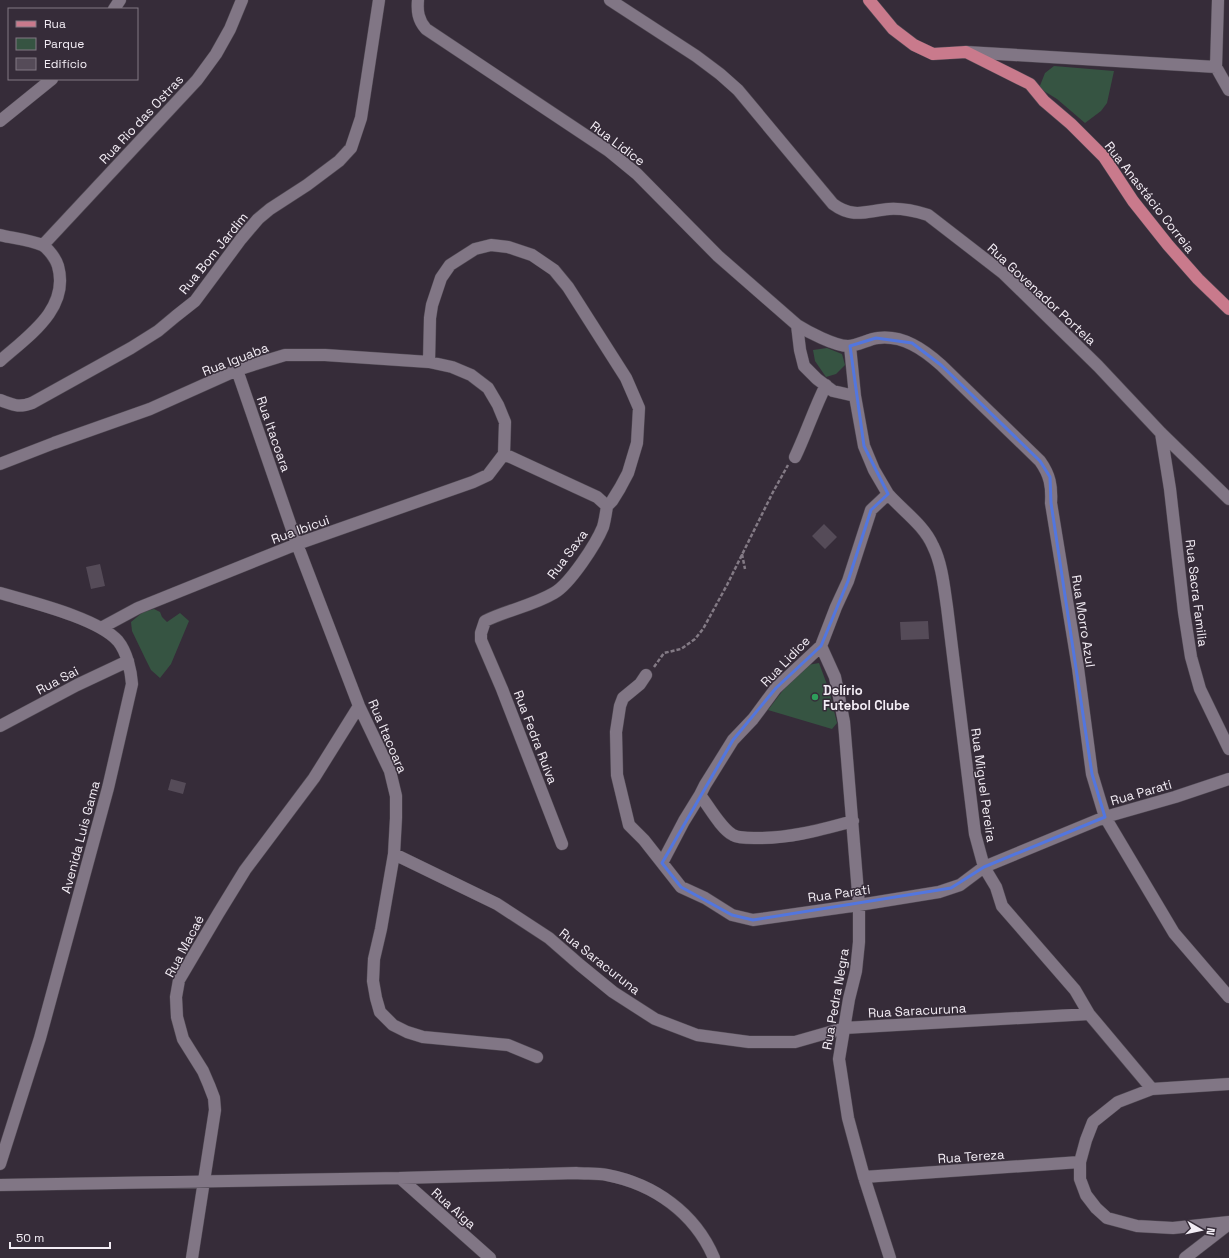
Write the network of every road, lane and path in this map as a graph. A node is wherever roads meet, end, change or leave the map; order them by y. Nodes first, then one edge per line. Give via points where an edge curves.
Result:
1 (242, 0) edge
2 (379, 0) edge
3 (418, 0) edge
4 (610, 0) edge
5 (869, 0) edge
6 (1218, 0) edge
7 (966, 52) junction
8 (1216, 67) junction
9 (51, 80) edge
10 (1229, 90) edge
11 (0, 121) edge
12 (0, 235) edge
13 (43, 245) junction
14 (1229, 309) edge
15 (797, 325) junction
16 (845, 346) junction
17 (0, 361) edge
18 (429, 362) junction
19 (237, 370) junction
20 (826, 385) junction
21 (855, 396) junction
22 (0, 400) edge
23 (1161, 433) junction
24 (504, 454) junction
25 (794, 457) joint
26 (0, 464) edge
27 (888, 494) junction
28 (1229, 499) edge
29 (607, 506) junction
30 (297, 544) junction
31 (742, 554) junction
32 (745, 569) dead end
33 (0, 593) edge
34 (100, 628) junction
35 (481, 640) joint
36 (821, 646) junction
37 (128, 660) junction
38 (646, 675) joint
39 (359, 706) junction
40 (0, 726) edge
41 (1229, 749) edge
42 (1229, 778) edge
43 (700, 794) junction
44 (1105, 817) junction
45 (853, 821) junction
46 (562, 844) dead end
47 (394, 854) junction
48 (662, 863) junction
49 (984, 867) junction
50 (859, 905) junction
51 (1229, 997) edge
52 (1089, 1014) junction
53 (844, 1028) junction
54 (537, 1057) dead end
55 (1229, 1084) edge
56 (1152, 1089) junction
57 (1080, 1162) junction
58 (0, 1164) edge
59 (864, 1177) junction
60 (400, 1178) junction
61 (203, 1181) junction
62 (0, 1185) edge
63 (1229, 1223) edge
64 (192, 1258) edge
65 (490, 1258) edge
66 (714, 1258) edge
67 (890, 1258) edge
68 (1185, 1258) edge

1 - 13 street, Rua Rio das Ostras via 216,54 197,80
2 - 22 street, Rua Bom Jardim via 361,118 351,148 339,162 258,219 195,301 158,331 32,403 14,406
3 - 15 street, Rua Lidice via 418,16 426,30 609,151 637,174 718,256
4 - 23 street, Rua Govenador Portela via 696,56 724,78 743,96 833,204 842,210 859,213 889,209 916,211 928,215 953,234 1002,273 1098,366
5 - 7 main road via 892,29 914,45 933,54
6 - 8 street
7 - 8 street
7 - 14 main road, Rua Anastácio Correia via 1030,84 1044,101 1071,124 1104,157 1132,201 1168,245
8 - 10 street
9 - 11 street
12 - 13 street
13 - 17 street via 57,260 60,291 52,311 39,328
15 - 16 street, Rua Lidice via 807,332
15 - 20 street via 804,366
16 - 21 street
16 - 44 street, Rua Morro Azul via 876,338 912,343 929,354 1046,469 1050,477 1051,503 1078,668 1092,774
18 - 19 street, Rua Iguaba via 325,355 285,356
18 - 24 street, Rua Iguaba via 452,367 471,375 488,388 505,422
18 - 29 street via 432,305 450,265 475,248 491,245 508,247 532,255 554,270 568,287 626,378 639,408 637,443 628,473
19 - 26 street, Rua Iguaba via 150,409
19 - 30 street, Rua Itacoara
20 - 21 street via 833,391
20 - 25 street
21 - 27 street via 864,446
23 - 28 street, Rua Govenador Portela
23 - 41 street, Rua Sacra Familia via 1191,658 1200,689
24 - 29 street via 597,497
24 - 30 street, Rua Ibicui via 488,475 473,482
25 - 31 path via 782,474
27 - 36 street, Rua Lidice via 871,510 848,581
27 - 49 street, Rua Miguel Pereira via 919,525 933,545 941,571 975,834
29 - 35 street, Rua Saxa via 606,516 597,538 564,584 537,601 485,621
30 - 34 street, Rua Ibicui via 138,608
30 - 39 street, Rua Itacoara
31 - 32 path
31 - 38 path via 703,629 695,639 681,648 664,653
33 - 34 street, Avenida Luis Gama via 81,619
34 - 37 street, Avenida Luis Gama via 118,641
35 - 46 street, Rua Fedra Ruiva
36 - 43 street, Rua Lidice via 776,688 753,719 733,740
36 - 45 street, Rua Pedra Negra via 835,677 842,715
37 - 40 street, Rua Sai
37 - 58 street, Avenida Luis Gama via 132,684 108,788 40,1038
38 - 48 street, Rua Parati via 640,684 623,698 620,706 616,732 617,775 629,825
39 - 47 street, Rua Itacoara via 390,771 396,796
39 - 61 street, Rua Macaé via 314,778 245,870 179,980 176,998 177,1017 183,1039 203,1071 214,1098 215,1110
42 - 44 street, Rua Parati
43 - 45 street via 718,820 733,835 746,838 780,838
43 - 48 street, Rua Lidice
44 - 49 street, Rua Parati
44 - 51 street, Rua Morro Azul via 1174,933
45 - 50 street, Rua Pedra Negra
47 - 53 street, Rua Saracuruna via 497,904 548,938 613,992 655,1019 673,1026 697,1035 749,1042 795,1042
47 - 54 street, Rua Itacoara via 374,959 373,981 380,1012 393,1025 423,1037 508,1045
48 - 50 street, Rua Parati via 681,887 732,915 753,920
49 - 50 street, Rua Parati via 960,885 939,892
49 - 52 street, Rua Miguel Pereira via 996,887 1002,906 1075,990
50 - 53 street, Rua Pedra Negra via 856,971
52 - 53 street, Rua Saracuruna
52 - 56 street, Rua Miguel Pereira
53 - 59 street, Rua Pedra Negra via 839,1059 848,1118
55 - 56 street
56 - 57 street via 1118,1102 1093,1122
57 - 59 street, Rua Tereza
57 - 63 street via 1080,1179 1086,1194 1107,1218 1137,1226 1173,1228
59 - 67 street, Rua Pedra Negra
60 - 61 street
60 - 65 street, Rua Aiga
60 - 66 street via 576,1173 629,1180 653,1190 674,1205 693,1223
61 - 62 street
61 - 64 street, Rua Macaé
63 - 68 street

